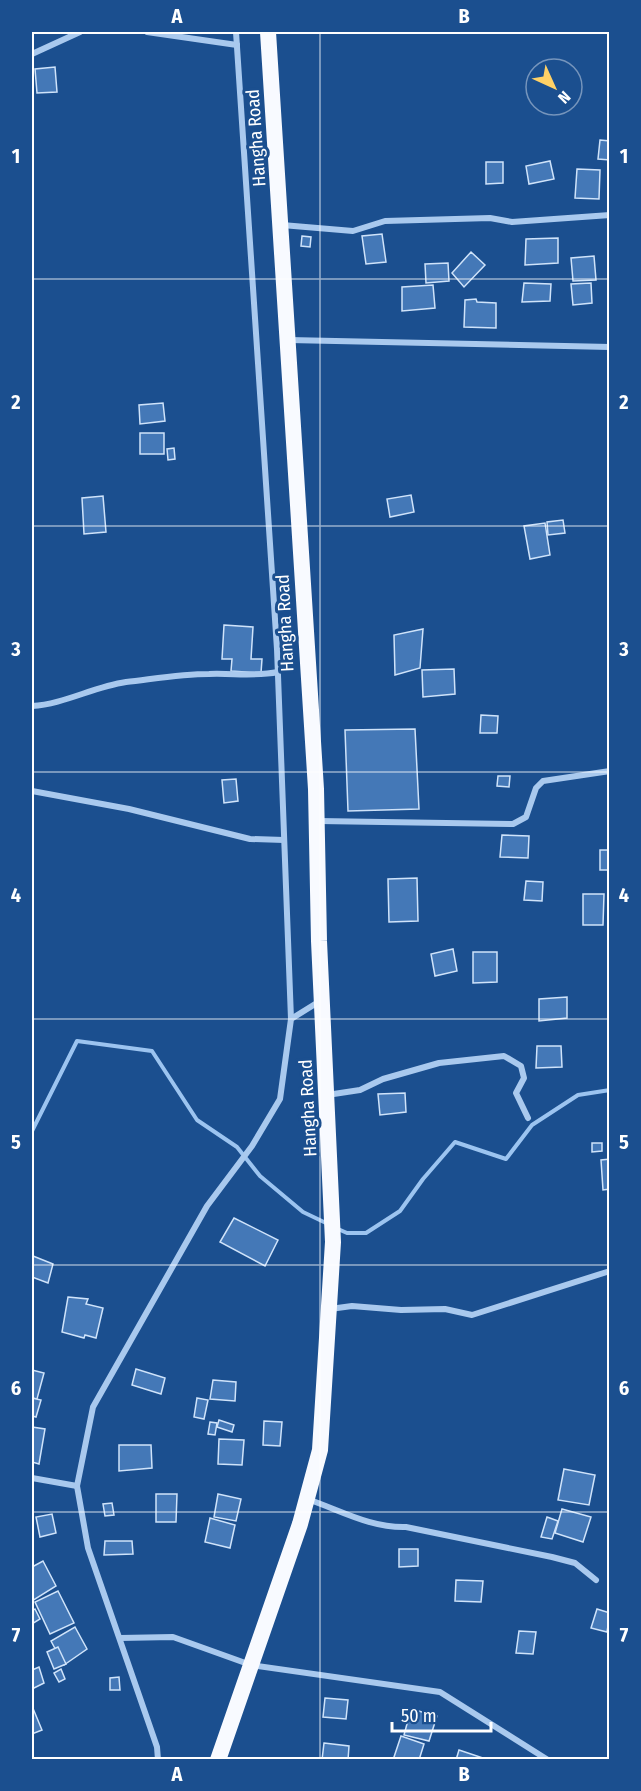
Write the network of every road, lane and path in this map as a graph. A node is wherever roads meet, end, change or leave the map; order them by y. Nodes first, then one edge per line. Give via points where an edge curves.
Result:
1 (80, 32) edge
2 (147, 32) edge
3 (236, 32) edge
4 (268, 32) edge
5 (237, 45) junction
6 (32, 54) edge
7 (609, 215) edge
8 (281, 225) junction
9 (289, 340) junction
10 (609, 347) edge
11 (278, 672) junction
12 (32, 706) edge
13 (609, 771) edge
14 (32, 791) edge
15 (315, 821) junction
16 (284, 840) junction
17 (323, 999) junction
18 (291, 1019) junction
19 (326, 1095) junction
20 (528, 1118) dead end
21 (609, 1271) edge
22 (330, 1309) junction
23 (32, 1478) edge
24 (77, 1486) junction
25 (306, 1499) junction
26 (596, 1580) dead end
27 (120, 1638) junction
28 (251, 1665) junction
29 (158, 1760) edge
30 (218, 1760) edge
31 (548, 1760) edge

1 - 6 street
2 - 5 street
3 - 5 street
4 - 8 highway, Hangha Road
5 - 11 street
7 - 8 street via 512,222 490,218 384,221 353,231
8 - 9 highway, Hangha Road
9 - 10 street
9 - 15 highway, Hangha Road
11 - 12 street via 122,683 52,705
11 - 16 street
13 - 15 street via 543,781 536,788 526,817 513,824
14 - 16 street via 250,839
15 - 17 highway, Hangha Road
16 - 18 street
17 - 18 street
17 - 19 highway, Hangha Road
18 - 24 street via 280,1099 252,1146 207,1206 93,1407
19 - 20 street via 360,1090 439,1063 504,1056 521,1066 524,1078 516,1094
19 - 22 highway, Hangha Road via 333,1212
21 - 22 street via 472,1315 445,1309
22 - 25 highway, Hangha Road via 320,1450
23 - 24 street
24 - 27 street via 88,1548
25 - 26 street via 384,1527 406,1527 575,1563
25 - 28 highway, Hangha Road
27 - 28 street via 173,1637
27 - 29 street
28 - 30 highway, Hangha Road
28 - 31 street via 440,1692

